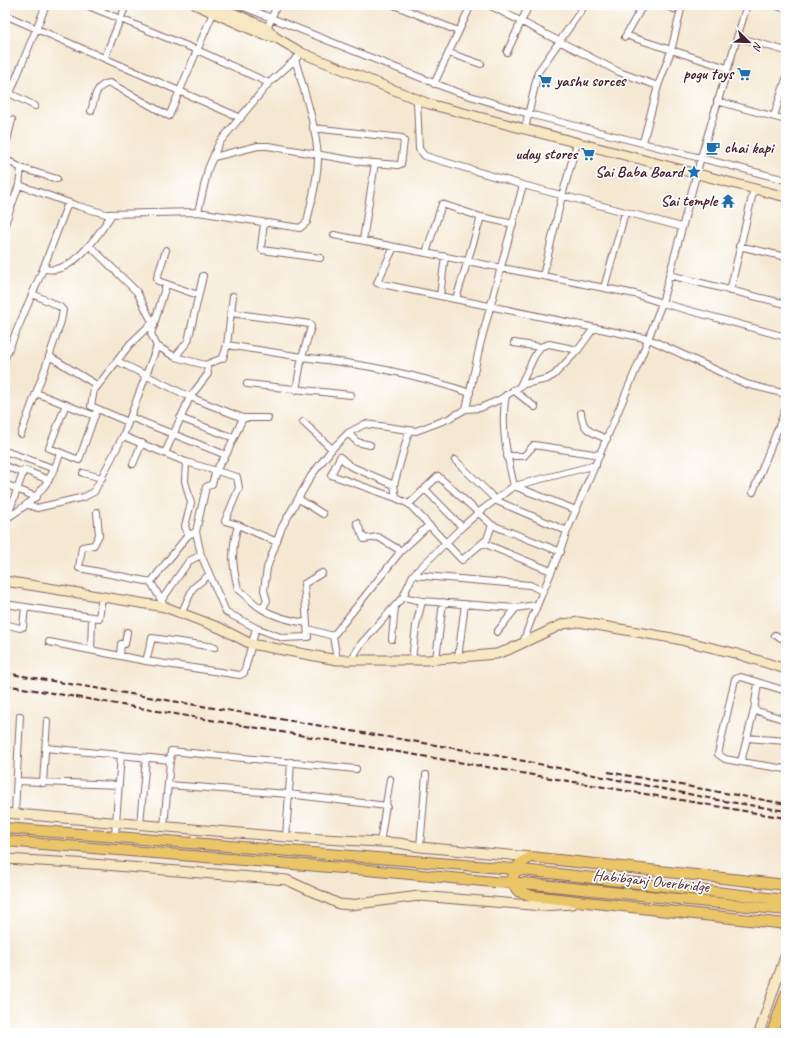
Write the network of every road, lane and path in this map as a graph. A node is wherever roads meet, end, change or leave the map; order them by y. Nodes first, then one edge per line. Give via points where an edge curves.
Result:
1 (46, 5) edge
2 (86, 5) edge
3 (126, 5) edge
4 (196, 5) edge
5 (239, 5) edge
6 (277, 5) edge
7 (394, 5) edge
8 (471, 5) edge
9 (489, 5) edge
10 (529, 5) edge
11 (585, 5) edge
12 (642, 5) edge
13 (664, 5) edge
14 (682, 5) edge
15 (747, 5) edge
16 (777, 5) edge
17 (216, 7) edge
18 (409, 8) edge
19 (674, 9) dead end
20 (786, 9) edge
21 (5, 15) edge
22 (272, 18) junction
23 (120, 19) junction
24 (521, 22) junction
25 (37, 29) junction
26 (266, 31) junction
27 (458, 32) junction
28 (737, 37) junction
29 (559, 40) junction
30 (197, 50) junction
31 (671, 51) junction
32 (786, 51) edge
33 (507, 52) dead end
34 (449, 53) junction
35 (299, 56) junction
36 (105, 57) junction
37 (481, 64) dead end
38 (727, 68) junction
39 (786, 79) edge
40 (269, 83) junction
41 (434, 84) junction
42 (658, 86) junction
43 (180, 91) junction
44 (7, 92) edge
45 (417, 100) junction
46 (717, 101) junction
47 (35, 106) dead end
48 (91, 111) dead end
49 (529, 114) junction
50 (774, 116) junction
51 (241, 118) junction
52 (12, 120) dead end
53 (786, 120) edge
54 (313, 128) junction
55 (525, 129) junction
56 (643, 142) junction
57 (577, 143) junction
58 (5, 148) edge
59 (317, 154) junction
60 (214, 157) junction
61 (701, 157) junction
62 (5, 159) edge
63 (375, 163) junction
64 (21, 168) junction
65 (697, 173) junction
66 (57, 179) dead end
67 (786, 180) edge
68 (19, 185) junction
69 (523, 185) junction
70 (754, 188) junction
71 (562, 196) junction
72 (786, 197) edge
73 (5, 198) edge
74 (13, 201) junction
75 (68, 203) junction
76 (198, 212) junction
77 (625, 213) junction
78 (112, 214) junction
79 (481, 216) junction
80 (264, 223) junction
81 (5, 224) edge
82 (513, 224) junction
83 (682, 227) junction
84 (334, 235) dead end
85 (363, 240) junction
86 (90, 246) junction
87 (739, 246) junction
88 (394, 247) junction
89 (166, 250) dead end
90 (426, 253) junction
91 (445, 256) junction
92 (786, 257) edge
93 (320, 258) dead end
94 (467, 260) junction
95 (502, 268) junction
96 (43, 269) junction
97 (669, 275) junction
98 (203, 276) dead end
99 (543, 276) junction
100 (166, 285) junction
101 (604, 288) junction
102 (730, 291) junction
103 (33, 294) junction
104 (198, 295) junction
105 (233, 296) dead end
106 (440, 296) junction
107 (456, 299) junction
108 (662, 304) junction
109 (786, 304) edge
110 (491, 307) junction
111 (231, 313) junction
112 (153, 324) junction
113 (594, 328) junction
114 (786, 337) edge
115 (649, 339) junction
116 (514, 343) dead end
117 (227, 345) junction
118 (157, 346) junction
119 (540, 347) junction
120 (578, 350) junction
121 (49, 356) junction
122 (174, 357) junction
123 (302, 357) junction
124 (5, 358) edge
125 (117, 362) junction
126 (205, 365) junction
127 (146, 376) junction
128 (247, 384) dead end
129 (520, 386) junction
130 (96, 388) junction
131 (296, 390) junction
132 (513, 390) junction
133 (36, 393) junction
134 (470, 394) junction
135 (786, 394) edge
136 (506, 395) junction
137 (351, 396) dead end
138 (190, 397) junction
139 (66, 404) junction
140 (535, 407) dead end
141 (466, 408) junction
142 (786, 408) edge
143 (96, 412) junction
144 (581, 413) dead end
145 (180, 418) junction
146 (243, 418) junction
147 (268, 418) dead end
148 (129, 419) junction
149 (303, 422) dead end
150 (409, 431) junction
151 (348, 433) junction
152 (21, 434) dead end
153 (172, 435) junction
154 (123, 436) junction
155 (234, 438) junction
156 (607, 439) junction
157 (142, 443) junction
158 (370, 445) dead end
159 (331, 449) junction
160 (5, 451) edge
161 (165, 453) junction
162 (60, 454) junction
163 (226, 455) junction
164 (600, 455) junction
165 (507, 456) junction
166 (340, 457) junction
167 (455, 460) dead end
168 (186, 462) junction
169 (133, 464) dead end
170 (596, 465) junction
171 (5, 466) edge
172 (55, 469) junction
173 (216, 470) junction
174 (23, 473) junction
175 (83, 473) dead end
176 (102, 478) junction
177 (49, 480) junction
178 (5, 484) edge
179 (394, 485) junction
180 (514, 486) junction
181 (18, 488) junction
182 (425, 489) junction
183 (753, 492) dead end
184 (36, 496) junction
185 (396, 498) junction
186 (299, 499) junction
187 (497, 500) junction
188 (409, 504) junction
189 (28, 505) junction
190 (8, 507) edge
191 (576, 510) junction
192 (97, 512) dead end
193 (478, 513) junction
194 (323, 514) dead end
195 (7, 518) junction
196 (357, 523) dead end
197 (238, 525) junction
198 (429, 525) junction
199 (492, 525) junction
200 (462, 527) junction
201 (5, 529) edge
202 (567, 531) junction
203 (196, 532) junction
204 (188, 535) junction
205 (277, 542) junction
206 (446, 543) junction
207 (483, 543) junction
208 (401, 551) junction
209 (561, 552) junction
210 (201, 555) junction
211 (551, 571) junction
212 (322, 573) dead end
213 (209, 575) junction
214 (413, 575) junction
215 (5, 580) edge
216 (151, 582) junction
217 (542, 591) junction
218 (102, 596) junction
219 (403, 597) junction
220 (422, 601) junction
221 (443, 602) junction
222 (5, 604) edge
223 (163, 604) junction
224 (465, 604) junction
225 (536, 605) junction
226 (395, 606) junction
227 (25, 607) junction
228 (516, 608) junction
229 (262, 609) junction
230 (182, 612) junction
231 (92, 617) junction
232 (5, 624) edge
233 (307, 626) junction
234 (256, 628) junction
235 (127, 632) dead end
236 (497, 632) dead end
237 (776, 635) dead end
238 (333, 636) junction
239 (392, 638) dead end
240 (786, 640) edge
241 (49, 642) dead end
242 (523, 643) junction
243 (251, 644) junction
244 (215, 647) dead end
245 (91, 650) junction
246 (120, 656) junction
247 (458, 658) junction
248 (436, 659) junction
249 (337, 660) junction
250 (351, 660) junction
251 (412, 660) junction
252 (146, 661) junction
253 (786, 669) edge
254 (758, 683) junction
255 (786, 691) edge
256 (754, 710) junction
257 (20, 716) dead end
258 (786, 720) edge
259 (47, 721) dead end
260 (747, 738) junction
261 (786, 741) edge
262 (46, 748) junction
263 (121, 755) junction
264 (146, 758) junction
265 (171, 760) junction
266 (291, 762) junction
267 (741, 762) junction
268 (356, 769) dead end
269 (786, 769) edge
270 (426, 775) dead end
271 (390, 779) dead end
272 (17, 781) junction
273 (44, 783) junction
274 (119, 785) junction
275 (168, 785) junction
276 (288, 794) junction
277 (387, 806) junction
278 (5, 813) edge
279 (15, 813) junction
280 (117, 822) junction
281 (140, 824) junction
282 (164, 826) junction
283 (5, 828) edge
284 (115, 836) junction
285 (286, 837) junction
286 (5, 841) edge
287 (380, 842) junction
288 (420, 847) junction
289 (531, 857) junction
290 (5, 859) edge
291 (514, 869) junction
292 (512, 883) junction
293 (786, 885) edge
294 (786, 900) edge
295 (587, 903) junction
296 (786, 910) edge
297 (786, 924) edge
298 (786, 954) edge
299 (786, 988) edge
300 (786, 994) edge
301 (759, 1033) edge
302 (769, 1033) edge
303 (772, 1033) edge

1 - 25 street
2 - 23 street
3 - 23 street
4 - 17 street
5 - 22 street
6 - 22 street
7 - 18 street
8 - 27 street
9 - 24 street
10 - 24 street
11 - 29 street
12 - 31 street via 628,37
13 - 19 street
14 - 31 street
15 - 28 street
16 - 20 street
17 - 26 street
17 - 30 street
18 - 27 street
21 - 25 street
22 - 26 street
22 - 41 street
23 - 30 street
23 - 36 street
24 - 29 street
24 - 33 street
25 - 36 street
25 - 44 street
26 - 35 street
27 - 34 street
28 - 32 street
28 - 38 street
29 - 42 street via 619,72
29 - 49 street via 538,72
30 - 40 street
30 - 43 street
31 - 38 street
31 - 42 street
34 - 37 street
34 - 41 street
35 - 40 street
35 - 45 street
35 - 54 street
36 - 43 street
38 - 46 street
39 - 50 street
40 - 51 street
41 - 49 street
42 - 56 street
43 - 48 street via 169,116 110,82 97,91
43 - 51 street
44 - 47 street
45 - 55 street
45 - 69 street via 421,154
46 - 50 street
46 - 61 street
49 - 55 street
49 - 56 street
50 - 53 street
51 - 60 street via 225,134
52 - 58 street
54 - 59 street
54 - 63 street via 404,139 400,165
55 - 57 street
56 - 61 street
57 - 65 street
57 - 71 street
59 - 60 street via 258,146
59 - 63 street
59 - 80 street via 316,179 305,225 298,228
60 - 76 street via 208,169
61 - 65 street
61 - 67 street
62 - 64 street
63 - 85 street
64 - 66 street
64 - 68 street
65 - 70 street
65 - 83 street
68 - 74 street
68 - 75 street
69 - 71 street
69 - 82 street
70 - 72 street
70 - 87 street
71 - 77 street
71 - 99 street
73 - 74 street
74 - 81 street
75 - 78 street
75 - 96 street
76 - 78 street
76 - 80 street
77 - 83 street
77 - 101 street
78 - 86 street
79 - 82 street
79 - 90 street via 442,204
79 - 94 street
80 - 93 street via 262,250
82 - 95 street
83 - 97 street
84 - 85 street
85 - 88 street
86 - 96 street via 56,269
86 - 112 street via 137,292
87 - 92 street
87 - 102 street
88 - 90 street
88 - 106 street via 377,283
89 - 100 street via 157,280
90 - 91 street
91 - 94 street
91 - 106 street
94 - 95 street
94 - 107 street
95 - 99 street
95 - 110 street
96 - 103 street
97 - 102 street
97 - 108 street
98 - 104 street
99 - 101 street
100 - 104 street
100 - 112 street
101 - 108 street via 635,294
102 - 109 street
103 - 121 street via 63,310
103 - 124 street
104 - 122 street via 188,341
105 - 111 street
106 - 107 street
107 - 110 street
108 - 114 street
108 - 115 street
110 - 113 street
110 - 134 street
111 - 117 street
111 - 123 street via 310,324
112 - 118 street via 151,334
112 - 125 street via 130,344
113 - 115 street
113 - 120 street
115 - 135 street via 746,384
115 - 156 street
116 - 119 street
117 - 123 street
117 - 126 street via 223,358
118 - 122 street
118 - 127 street
119 - 120 street via 548,344
119 - 129 street
120 - 129 street via 554,375
121 - 130 street via 95,384
121 - 133 street
122 - 126 street
123 - 131 street
123 - 134 street via 371,366 437,382
125 - 127 street
125 - 130 street
126 - 138 street via 208,374
127 - 138 street
127 - 148 street
128 - 131 street
129 - 132 street
130 - 143 street via 91,406
131 - 137 street
132 - 136 street
132 - 140 street
133 - 139 street
133 - 152 street
134 - 141 street
136 - 141 street via 480,408
136 - 165 street via 503,422
138 - 145 street
138 - 146 street
139 - 143 street
139 - 162 street via 49,448
141 - 150 street via 448,419 416,431
142 - 183 street
143 - 148 street
143 - 162 street via 79,460
144 - 156 street via 587,429
145 - 153 street
145 - 155 street
146 - 147 street
146 - 155 street
148 - 153 street
148 - 154 street
149 - 159 street
150 - 151 street via 365,424
150 - 179 street
151 - 158 street via 357,442
151 - 159 street
153 - 161 street
153 - 163 street
154 - 157 street
154 - 176 street
155 - 163 street
156 - 164 street
157 - 161 street
157 - 169 street
159 - 166 street
159 - 186 street via 311,476
160 - 172 street
161 - 168 street
162 - 172 street
163 - 173 street
164 - 165 street via 534,445 524,456
164 - 170 street
165 - 180 street
166 - 179 street via 350,466
166 - 185 street via 331,475
167 - 187 street
168 - 173 street
168 - 204 street via 186,481 191,503 185,526
170 - 180 street
170 - 191 street
171 - 174 street
172 - 177 street
173 - 197 street via 237,477 239,488 225,521
173 - 203 street via 212,484 206,487
174 - 177 street via 24,470
174 - 181 street
175 - 176 street
176 - 189 street via 94,492 84,497 37,508
177 - 184 street
178 - 181 street
179 - 185 street
180 - 187 street
180 - 191 street
181 - 184 street
181 - 190 street
182 - 188 street
182 - 193 street via 438,476
182 - 200 street
184 - 189 street
185 - 188 street
186 - 194 street
186 - 205 street via 282,527
187 - 193 street
187 - 202 street
188 - 198 street
189 - 195 street
190 - 195 street
191 - 202 street
192 - 216 street via 99,535 94,545 82,547 79,568
193 - 199 street
193 - 200 street
195 - 201 street
196 - 208 street via 364,539 378,538
197 - 205 street
197 - 229 street via 233,543 232,562 238,589
198 - 206 street
198 - 208 street
199 - 207 street
199 - 209 street
200 - 206 street
202 - 209 street
203 - 204 street
203 - 210 street
204 - 216 street
205 - 229 street via 267,568 264,590 267,601
206 - 207 street via 462,560
206 - 214 street
207 - 211 street
208 - 238 street
209 - 211 street
210 - 213 street
210 - 223 street via 189,561
211 - 217 street
212 - 233 street via 304,584
213 - 230 street via 193,588
213 - 234 street via 226,612
214 - 217 street via 530,585
214 - 219 street
215 - 218 street
216 - 223 street
217 - 225 street
218 - 223 street
218 - 231 street via 98,618
219 - 220 street
219 - 226 street
220 - 221 street
220 - 251 street via 414,635
221 - 224 street
221 - 248 street
222 - 227 street
223 - 230 street
224 - 228 street
224 - 247 street
225 - 228 street
225 - 242 street
226 - 239 street
226 - 250 street via 361,644
227 - 231 street
227 - 232 street via 23,627
228 - 236 street
229 - 233 street
230 - 243 street
231 - 245 street
233 - 234 street via 306,638 283,638
233 - 238 street
234 - 243 street
235 - 246 street via 125,644 121,644
237 - 240 street
238 - 249 street
241 - 245 street
242 - 247 street via 496,654
242 - 253 street via 563,624 579,622 672,638
243 - 249 street
243 - 252 street via 244,673 240,675
244 - 252 street via 152,638
245 - 246 street
246 - 252 street
247 - 248 street
248 - 251 street
249 - 250 street
250 - 251 street
254 - 255 street
254 - 256 street
254 - 267 street via 742,677 735,678 724,726 719,756
256 - 258 street
256 - 260 street
257 - 272 street
259 - 262 street
260 - 261 street
260 - 267 street
262 - 263 street
262 - 273 street
263 - 264 street
263 - 274 street
264 - 265 street
264 - 281 street
265 - 266 street via 172,751
265 - 275 street
266 - 268 street
266 - 276 street
267 - 269 street
270 - 288 street
271 - 277 street
272 - 273 street
272 - 279 street
273 - 274 street
274 - 280 street
275 - 276 street
275 - 282 street
276 - 277 street
276 - 285 street
277 - 287 street
278 - 279 street
279 - 280 street
280 - 281 street
280 - 284 street
281 - 282 street
282 - 285 street
283 - 284 main road, Habibganj Overbridge
284 - 291 main road, Habibganj Overbridge
285 - 287 street
286 - 292 main road, Habibganj Overbridge
287 - 288 street
288 - 289 street
289 - 291 main road
289 - 293 main road
290 - 295 street via 287,880 339,904 350,905 419,896 542,906
291 - 292 main road
291 - 294 main road, Habibganj Overbridge
292 - 295 main road via 518,891 532,896
292 - 296 main road, Habibganj Overbridge
295 - 297 main road
298 - 301 street
299 - 302 street
300 - 303 main road

